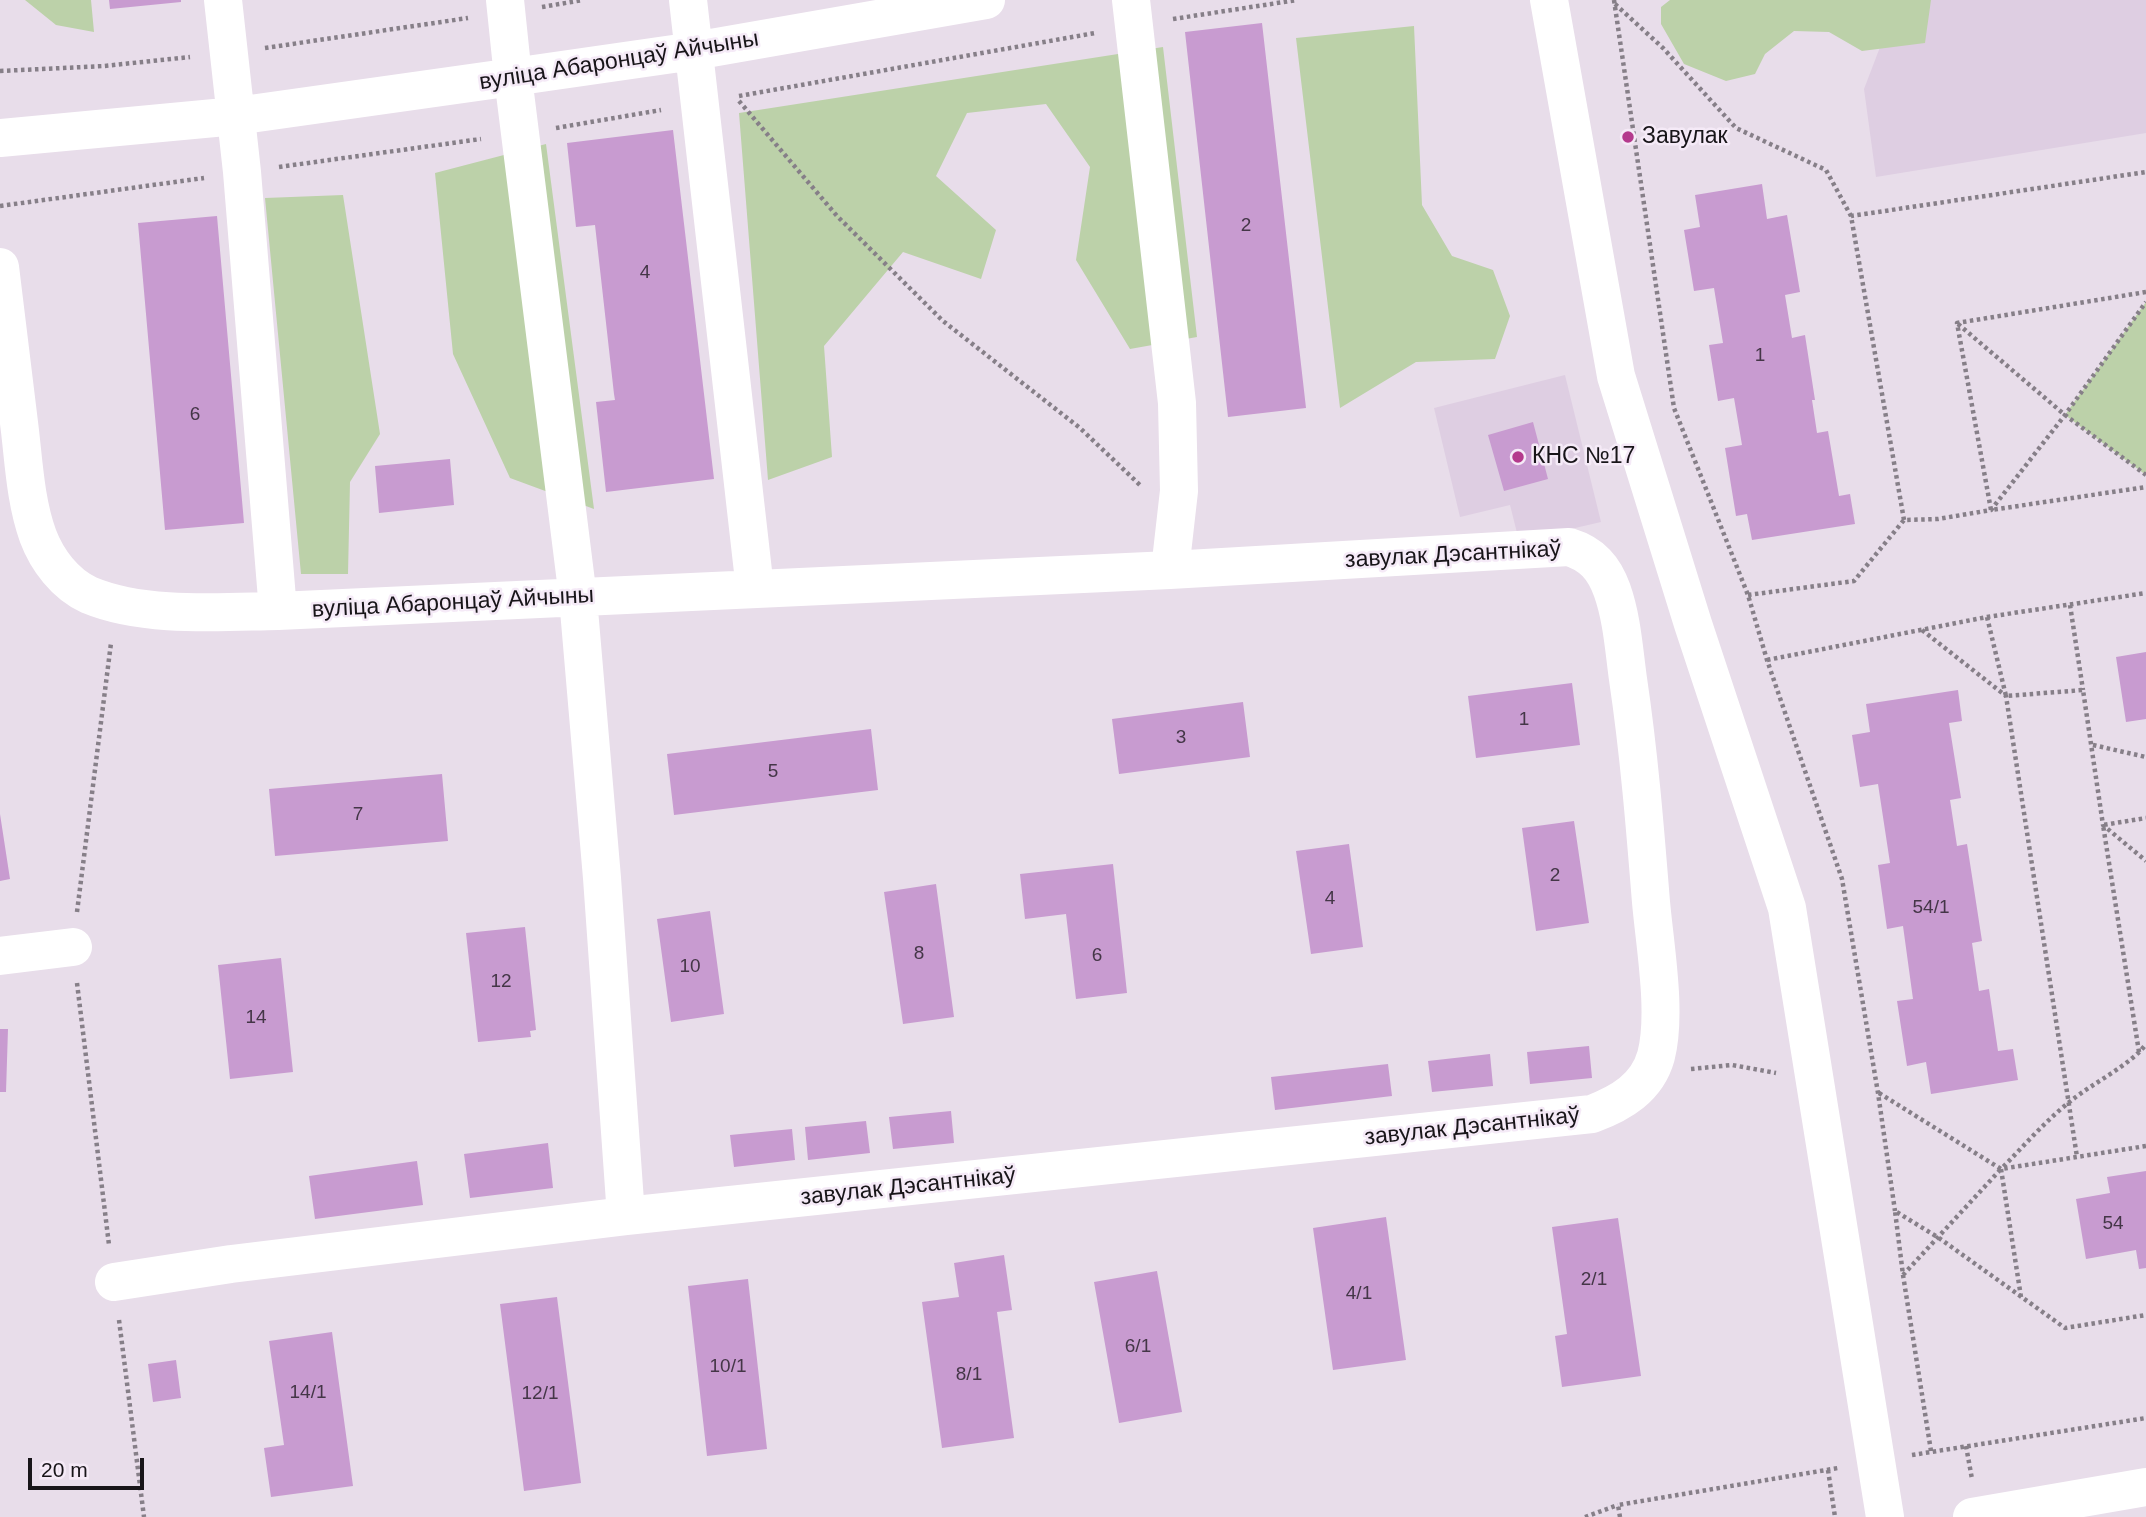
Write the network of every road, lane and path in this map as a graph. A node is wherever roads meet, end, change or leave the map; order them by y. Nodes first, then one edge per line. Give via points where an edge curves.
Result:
1 (223, 0) edge
2 (583, 0) edge
3 (688, 0) edge
4 (986, 0) edge
5 (1297, 0) edge
6 (1549, 0) edge
7 (1615, 2) edge
8 (506, 6) edge
9 (1133, 13) edge
10 (694, 51) junction
11 (229, 53) junction
12 (0, 71) edge
13 (513, 77) junction
14 (701, 103) junction
15 (236, 116) junction
16 (522, 133) junction
17 (0, 138) edge
18 (242, 172) junction
19 (2146, 172) edge
20 (0, 206) edge
21 (1851, 216) junction
22 (0, 267) edge
23 (2146, 292) edge
24 (2146, 302) edge
25 (1957, 323) junction
26 (2065, 415) junction
27 (2146, 475) edge
28 (2146, 487) edge
29 (1991, 510) junction
30 (1177, 520) junction
31 (1904, 520) junction
32 (1170, 570) junction
33 (755, 589) junction
34 (2146, 593) edge
35 (1748, 595) junction
36 (578, 598) junction
37 (115, 604) junction
38 (2070, 605) junction
39 (278, 611) junction
40 (1987, 617) junction
41 (1922, 630) junction
42 (1767, 660) junction
43 (2083, 690) junction
44 (2006, 696) junction
45 (2093, 746) junction
46 (2146, 757) edge
47 (2146, 818) edge
48 (2103, 825) junction
49 (2146, 861) edge
50 (73, 947) junction
51 (0, 956) edge
52 (2146, 1044) edge
53 (2143, 1053) edge
54 (1648, 1073) junction
55 (1817, 1092) junction
56 (1878, 1093) junction
57 (2068, 1103) junction
58 (2146, 1146) edge
59 (2077, 1157) junction
60 (2001, 1169) junction
61 (1895, 1211) junction
62 (626, 1216) junction
63 (1938, 1238) junction
64 (1903, 1275) junction
65 (114, 1282) junction
66 (2021, 1297) junction
67 (2146, 1315) edge
68 (1931, 1451) dead end
69 (1828, 1470) dead end
70 (2146, 1487) edge
71 (1618, 1505) dead end
72 (144, 1517) edge
73 (1585, 1517) edge
74 (1835, 1517) edge
75 (1885, 1517) edge
76 (1972, 1517) edge

1 - 11 street
2 - 8 path
3 - 10 street
4 - 10 street, вуліца Абаронцаў Айчыны
5 - 9 path
6 - 55 street via 1616,376 1787,908
7 - 21 path via 1736,128 1826,170
7 - 35 path via 1674,408
8 - 11 path
8 - 13 street
9 - 30 street via 1177,403
9 - 30 path via 736,97 837,216 943,321 1080,428
10 - 13 street, вуліца Абаронцаў Айчыны
10 - 14 street
11 - 12 path
11 - 15 street
13 - 15 street, вуліца Абаронцаў Айчыны
13 - 16 street
14 - 16 path
14 - 33 street
15 - 17 street, вуліца Абаронцаў Айчыны
15 - 18 street
16 - 18 path
16 - 36 street
18 - 20 path
18 - 39 street
19 - 21 path
21 - 31 path
22 - 37 street, вуліца Абаронцаў Айчыны via 26,477 38,536 65,579 86,594
23 - 25 path
24 - 26 path
25 - 26 path
25 - 29 path
26 - 27 path
26 - 29 path
28 - 29 path
29 - 31 path
30 - 32 street
31 - 35 path via 1854,581
32 - 33 street, вуліца Абаронцаў Айчыны
32 - 54 street, завулак Дэсантнікаў via 1557,547 1580,551 1599,564 1612,589 1620,624 1640,770 1659,994 1659,1041
33 - 36 street, вуліца Абаронцаў Айчыны
34 - 38 path
35 - 42 path
36 - 39 street, вуліца Абаронцаў Айчыны
36 - 62 street
37 - 39 street, вуліца Абаронцаў Айчыны via 169,611
37 - 50 path
38 - 40 path
38 - 43 path
40 - 41 path
40 - 44 path
41 - 42 path
41 - 44 path
42 - 56 path via 1842,879
43 - 44 path
43 - 45 path
44 - 57 path
45 - 46 path
45 - 48 path
47 - 48 path
48 - 49 path
48 - 53 path
50 - 51 street
50 - 65 path
52 - 53 path
53 - 57 path
54 - 55 path via 1732,1065 1775,1073
54 - 62 street, завулак Дэсантнікаў via 1626,1099 1572,1118
55 - 75 street
56 - 60 path
56 - 61 path
57 - 59 path
57 - 60 path
58 - 59 path
59 - 60 path
60 - 63 path
60 - 66 path
61 - 63 path
61 - 64 path
62 - 65 street, завулак Дэсантнікаў
63 - 64 path
63 - 66 path
64 - 68 path
65 - 72 path
66 - 67 path via 2065,1328
69 - 74 path
70 - 76 street
71 - 73 path

